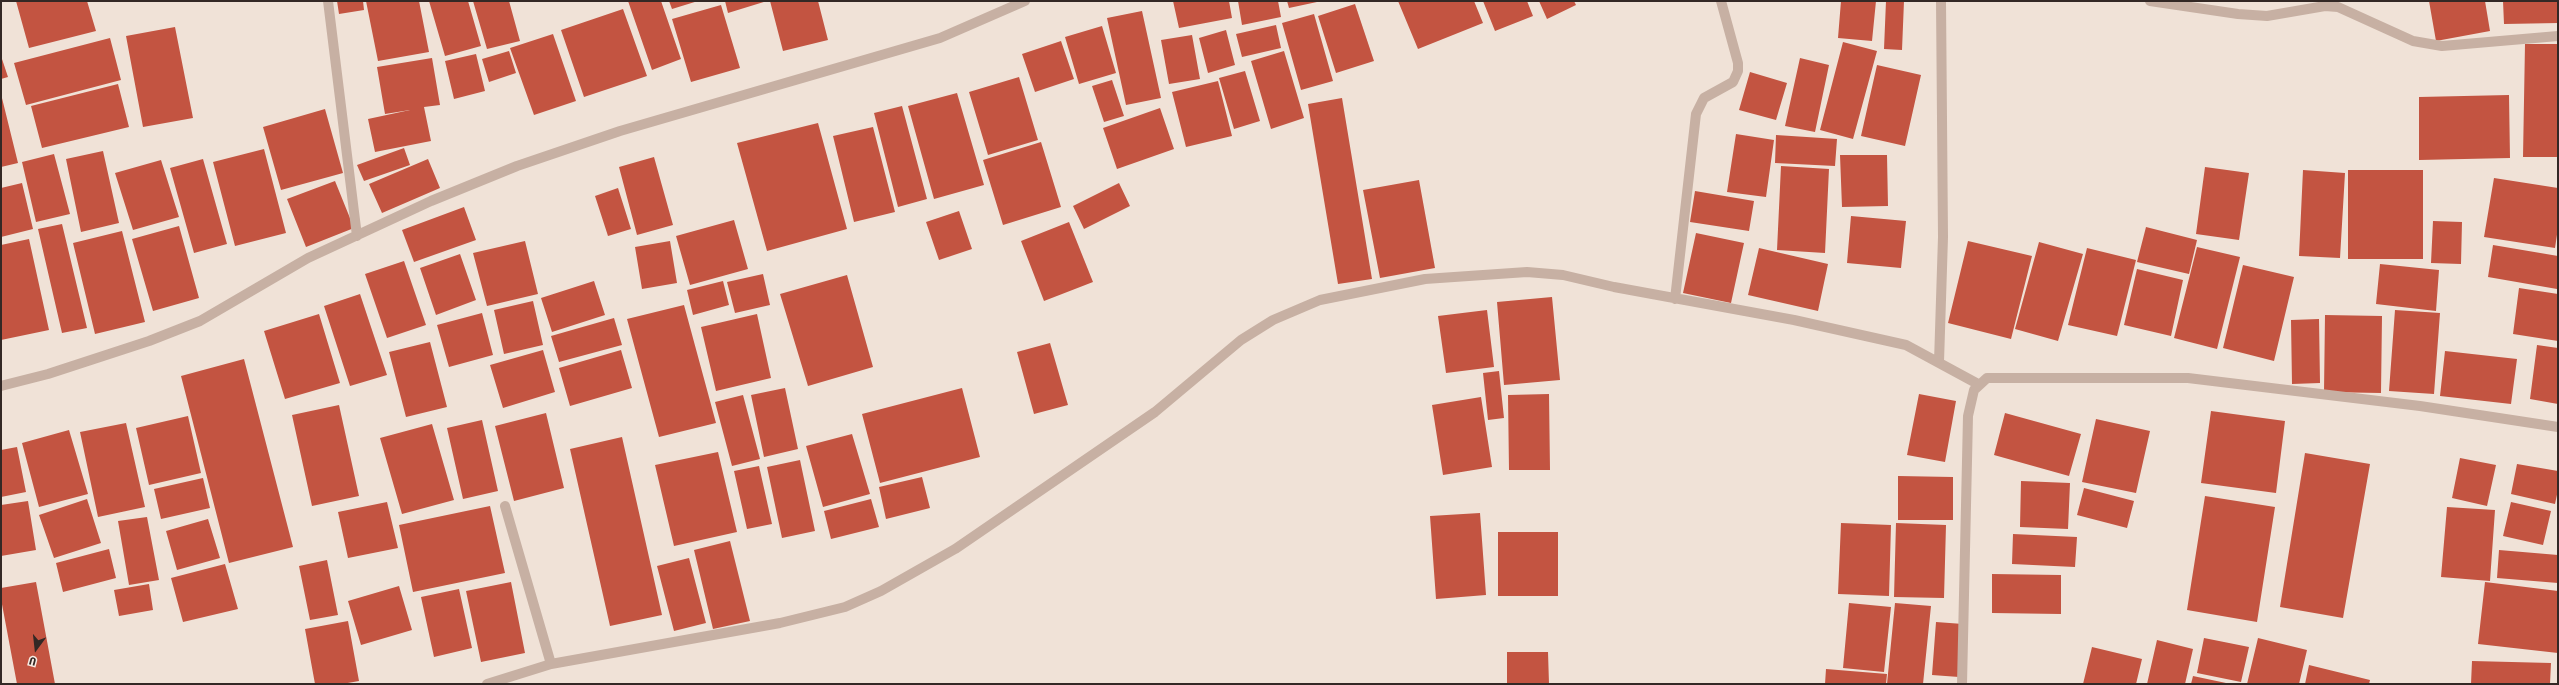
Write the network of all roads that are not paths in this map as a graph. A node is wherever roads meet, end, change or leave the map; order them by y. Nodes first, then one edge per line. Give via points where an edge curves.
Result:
1 (328, 1) edge
2 (1025, 1) edge
3 (1721, 1) edge
4 (1942, 1) edge
5 (2150, 1) edge
6 (2558, 36) edge
7 (357, 236) junction
8 (1676, 299) junction
9 (1939, 362) junction
10 (1978, 384) junction
11 (1, 386) edge
12 (2558, 427) edge
13 (505, 506) dead end
14 (551, 664) junction
15 (487, 684) edge
16 (1962, 684) edge

1 - 7 street
2 - 7 street via 940,38 620,131 517,166 431,201
3 - 8 street via 1738,71 1733,82 1704,98 1696,114
4 - 9 street via 1943,237
5 - 6 street via 2267,16 2325,6 2338,7 2413,41 2442,46
7 - 11 street via 308,258 200,321 55,372
8 - 9 street via 1794,320 1906,345
8 - 14 street via 1563,275 1527,272 1425,279 1320,300 1273,320 1241,340 1155,412 1088,459 955,549 881,591 845,607 780,622
9 - 10 street
10 - 12 street via 1986,378 2188,378 2420,406
10 - 16 street via 1971,396 1968,416
13 - 14 street
14 - 15 street

